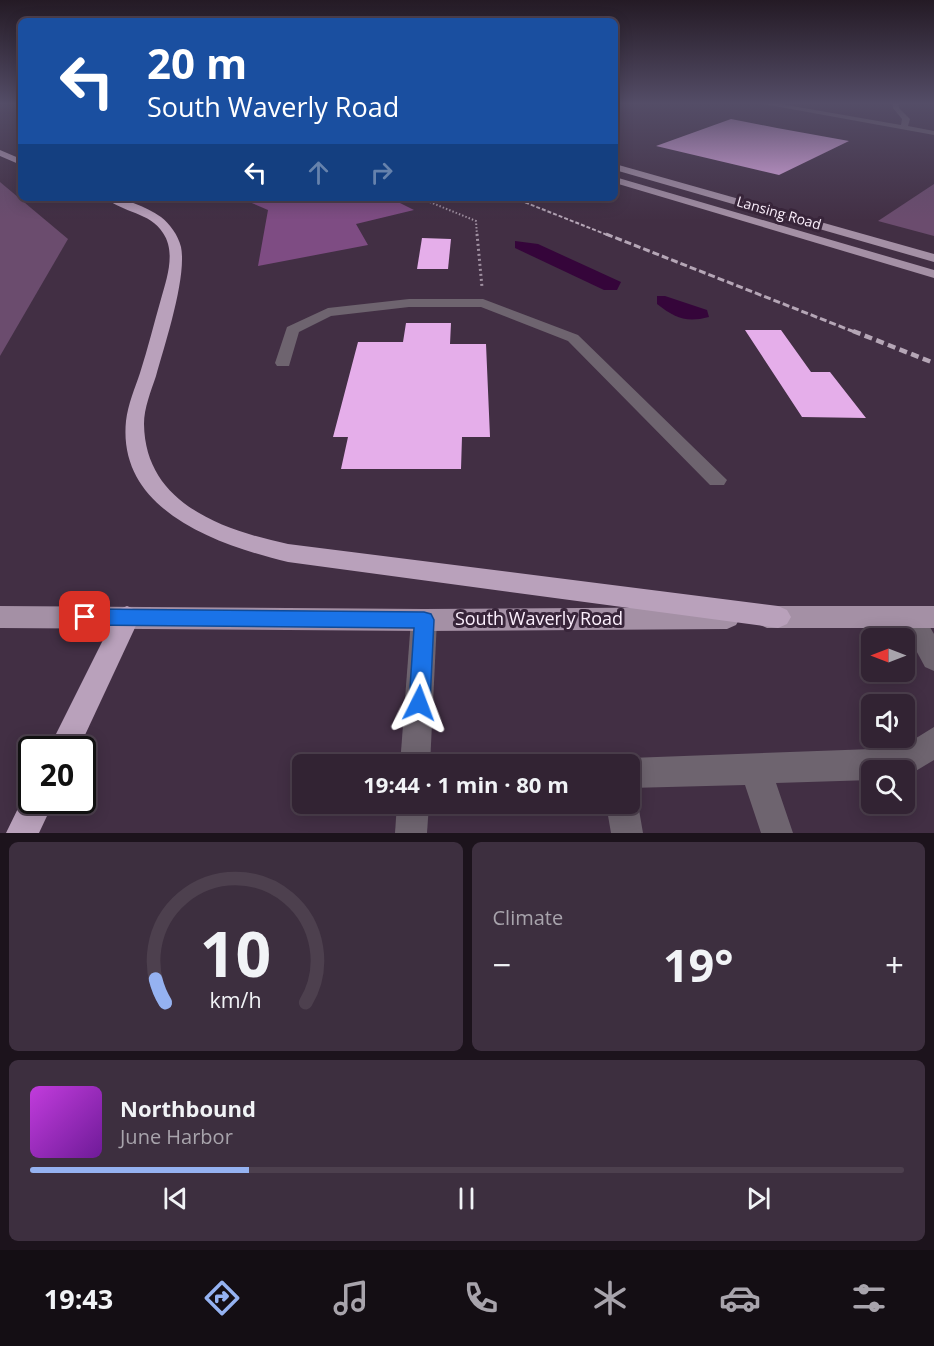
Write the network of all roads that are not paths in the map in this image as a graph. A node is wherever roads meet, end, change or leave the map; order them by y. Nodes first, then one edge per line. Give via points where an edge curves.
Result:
1 (0, 153) edge
2 (18, 161) edge
3 (618, 169) edge
4 (618, 181) edge
5 (118, 201) edge
6 (934, 258) edge
7 (934, 274) edge
8 (283, 363) dead end
9 (717, 480) dead end
10 (0, 616) edge
11 (127, 617) junction
12 (778, 617) junction
13 (922, 617) edge
14 (424, 620) junction
15 (934, 659) edge
16 (70, 736) edge
17 (934, 742) edge
18 (416, 754) edge
19 (755, 769) junction
20 (640, 773) edge
21 (32, 814) edge
22 (412, 814) edge
23 (624, 814) edge
24 (22, 833) edge
25 (411, 833) edge
26 (627, 833) edge
27 (777, 833) edge

1 - 2 highway
3 - 6 main road, Lansing Road
4 - 7 main road, Lansing Road
5 - 12 highway via 161,221 176,244 176,266 138,407 135,437 139,462 153,485 162,497 194,520 236,540 288,553
8 - 9 street via 292,330 328,312 409,303 483,303 573,338
10 - 11 main road, South Waverly Road
11 - 14 main road, South Waverly Road
11 - 16 highway
12 - 13 main road, South Waverly Road
12 - 14 main road, South Waverly Road
13 - 15 street
14 - 18 street
17 - 19 street via 904,763
19 - 20 street
19 - 27 street
21 - 24 highway
22 - 25 street
23 - 26 street

